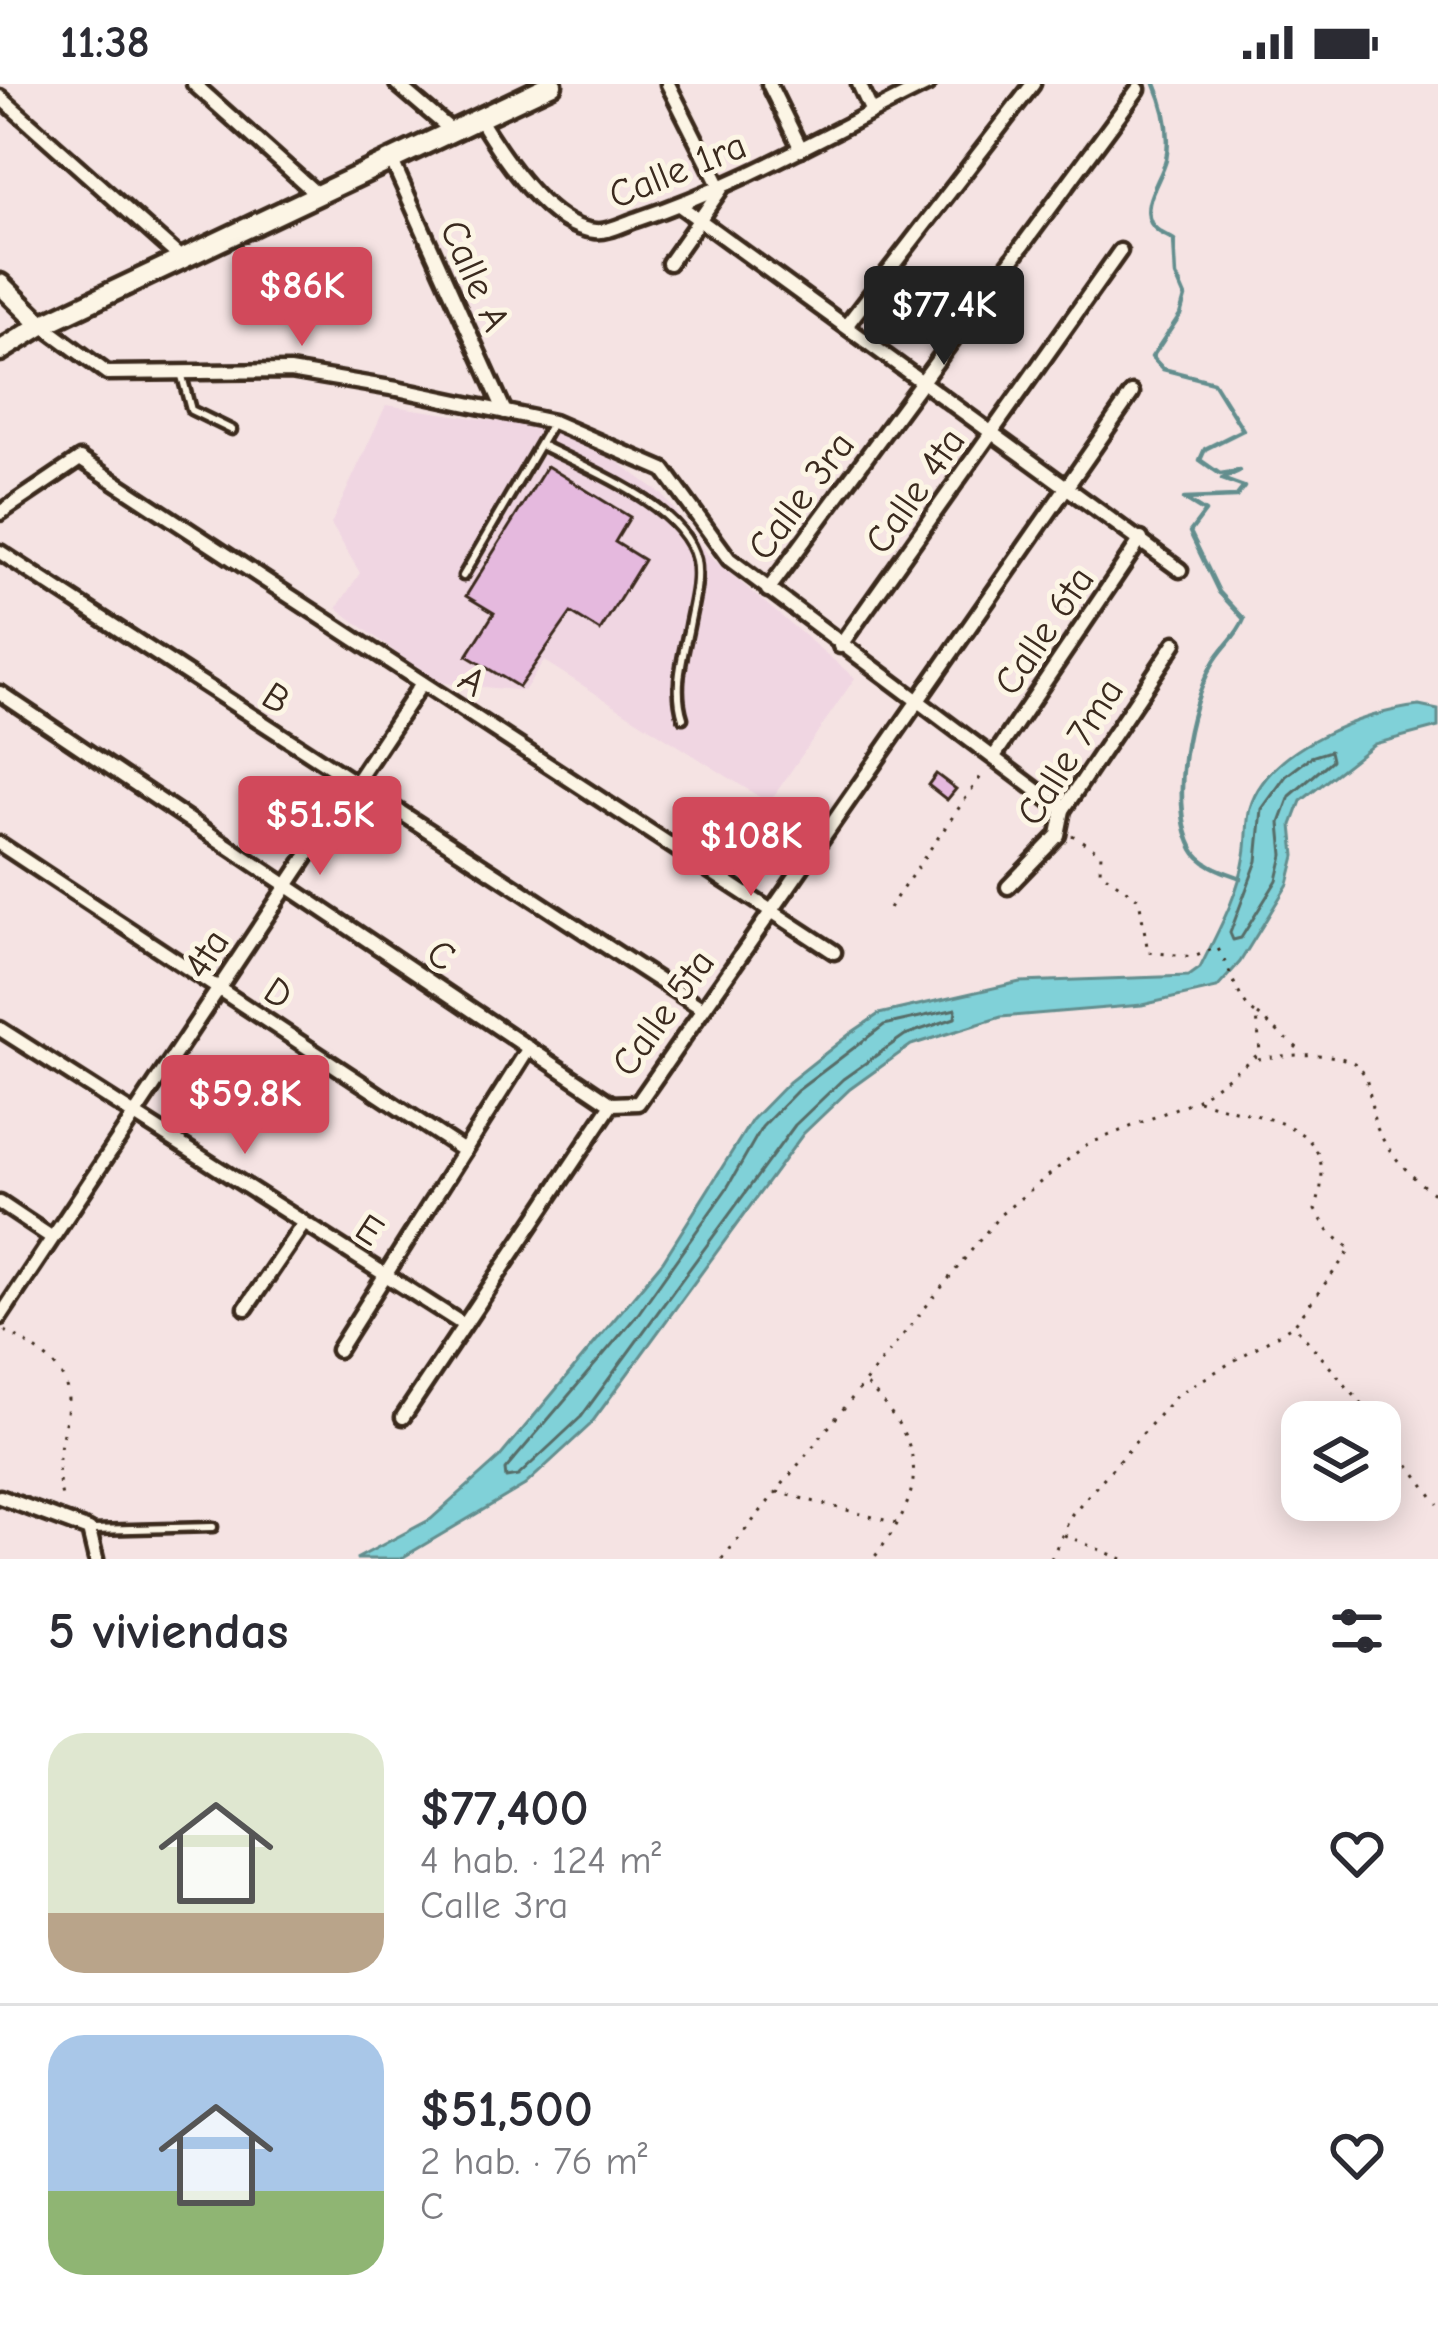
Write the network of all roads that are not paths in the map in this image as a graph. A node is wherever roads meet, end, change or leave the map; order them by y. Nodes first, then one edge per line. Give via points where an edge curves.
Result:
1 (194, 84) edge
2 (397, 84) edge
3 (552, 84) edge
4 (668, 84) edge
5 (770, 84) edge
6 (859, 84) edge
7 (928, 84) edge
8 (1034, 84) edge
9 (1138, 89) dead end
10 (0, 97) edge
11 (872, 112) junction
12 (480, 120) junction
13 (452, 131) junction
14 (801, 148) junction
15 (393, 163) junction
16 (721, 189) junction
17 (320, 197) junction
18 (679, 206) junction
19 (700, 220) junction
20 (1120, 251) dead end
21 (184, 261) junction
22 (669, 263) dead end
23 (0, 284) edge
24 (42, 326) junction
25 (846, 326) junction
26 (0, 351) edge
27 (182, 376) junction
28 (922, 382) junction
29 (1132, 393) dead end
30 (505, 412) junction
31 (553, 422) junction
32 (232, 430) dead end
33 (992, 432) junction
34 (541, 445) junction
35 (1066, 487) junction
36 (0, 513) edge
37 (1141, 539) junction
38 (0, 552) edge
39 (1180, 570) dead end
40 (463, 576) dead end
41 (768, 590) junction
42 (1175, 643) dead end
43 (840, 646) junction
44 (422, 683) junction
45 (0, 693) edge
46 (918, 700) junction
47 (683, 718) dead end
48 (995, 754) junction
49 (353, 782) junction
50 (1063, 810) junction
51 (0, 844) edge
52 (286, 885) junction
53 (1007, 886) dead end
54 (771, 911) junction
55 (834, 952) dead end
56 (218, 988) junction
57 (704, 1009) junction
58 (0, 1029) edge
59 (529, 1048) junction
60 (612, 1104) junction
61 (134, 1114) junction
62 (464, 1151) junction
63 (0, 1203) edge
64 (304, 1223) junction
65 (51, 1237) junction
66 (386, 1275) junction
67 (246, 1308) dead end
68 (0, 1318) edge
69 (464, 1325) junction
70 (338, 1350) dead end
71 (403, 1417) dead end
72 (0, 1497) edge
73 (213, 1527) dead end
74 (89, 1530) junction
75 (96, 1559) edge

1 - 17 street
2 - 13 street
3 - 12 street
4 - 16 street
5 - 14 street
6 - 11 street
7 - 11 street, Calle 1ra
8 - 25 street
9 - 28 street, Calle 3ra
10 - 21 street
11 - 14 street, Calle 1ra
12 - 13 street
12 - 18 street, Calle 1ra via 509,168 577,227 599,232
13 - 15 street
14 - 16 street, Calle 1ra
15 - 17 street
15 - 30 street, Calle A
16 - 18 street, Calle 1ra
16 - 19 street
17 - 21 street
18 - 19 street
19 - 22 street
19 - 25 street
20 - 33 street, Calle 4ta
21 - 24 street
23 - 24 street
24 - 26 street
24 - 27 street via 106,374
25 - 28 street
27 - 30 street via 290,371
27 - 32 lane via 190,410
28 - 33 street
28 - 41 street, Calle 3ra
29 - 35 street, Calle 5ta
30 - 31 street
31 - 34 lane
31 - 41 street via 664,470 729,560
33 - 35 street
33 - 43 street, Calle 4ta
34 - 40 lane
34 - 47 lane via 637,493 695,556 677,689
35 - 37 street
35 - 46 street, Calle 5ta
36 - 44 street, A via 80,459
37 - 39 street
37 - 48 street, Calle 6ta
38 - 49 street, B
41 - 43 street
42 - 50 street, Calle 7ma
43 - 46 street
44 - 49 street, 4ta
44 - 54 street, A
45 - 52 street, C
46 - 48 street
46 - 54 street, Calle 5ta
48 - 50 street
49 - 52 street, 4ta
49 - 57 street, B
50 - 53 street, Calle 7ma via 1060,828
51 - 56 street, D
52 - 56 street, 4ta
52 - 59 street, C
54 - 55 street, A
54 - 57 street, Calle 5ta
56 - 61 street, 4ta
56 - 62 street, D
57 - 60 street, Calle 5ta via 638,1103
58 - 61 street, E
59 - 60 street, C
59 - 62 street
60 - 69 street, Calle 5ta
61 - 64 street, E
61 - 65 street, 4ta
62 - 66 street
63 - 65 street
64 - 66 street, E
64 - 67 street
65 - 68 street, 4ta
66 - 69 street, E
66 - 70 street
69 - 71 street, Calle 5ta
72 - 74 street
73 - 74 lane
74 - 75 street

